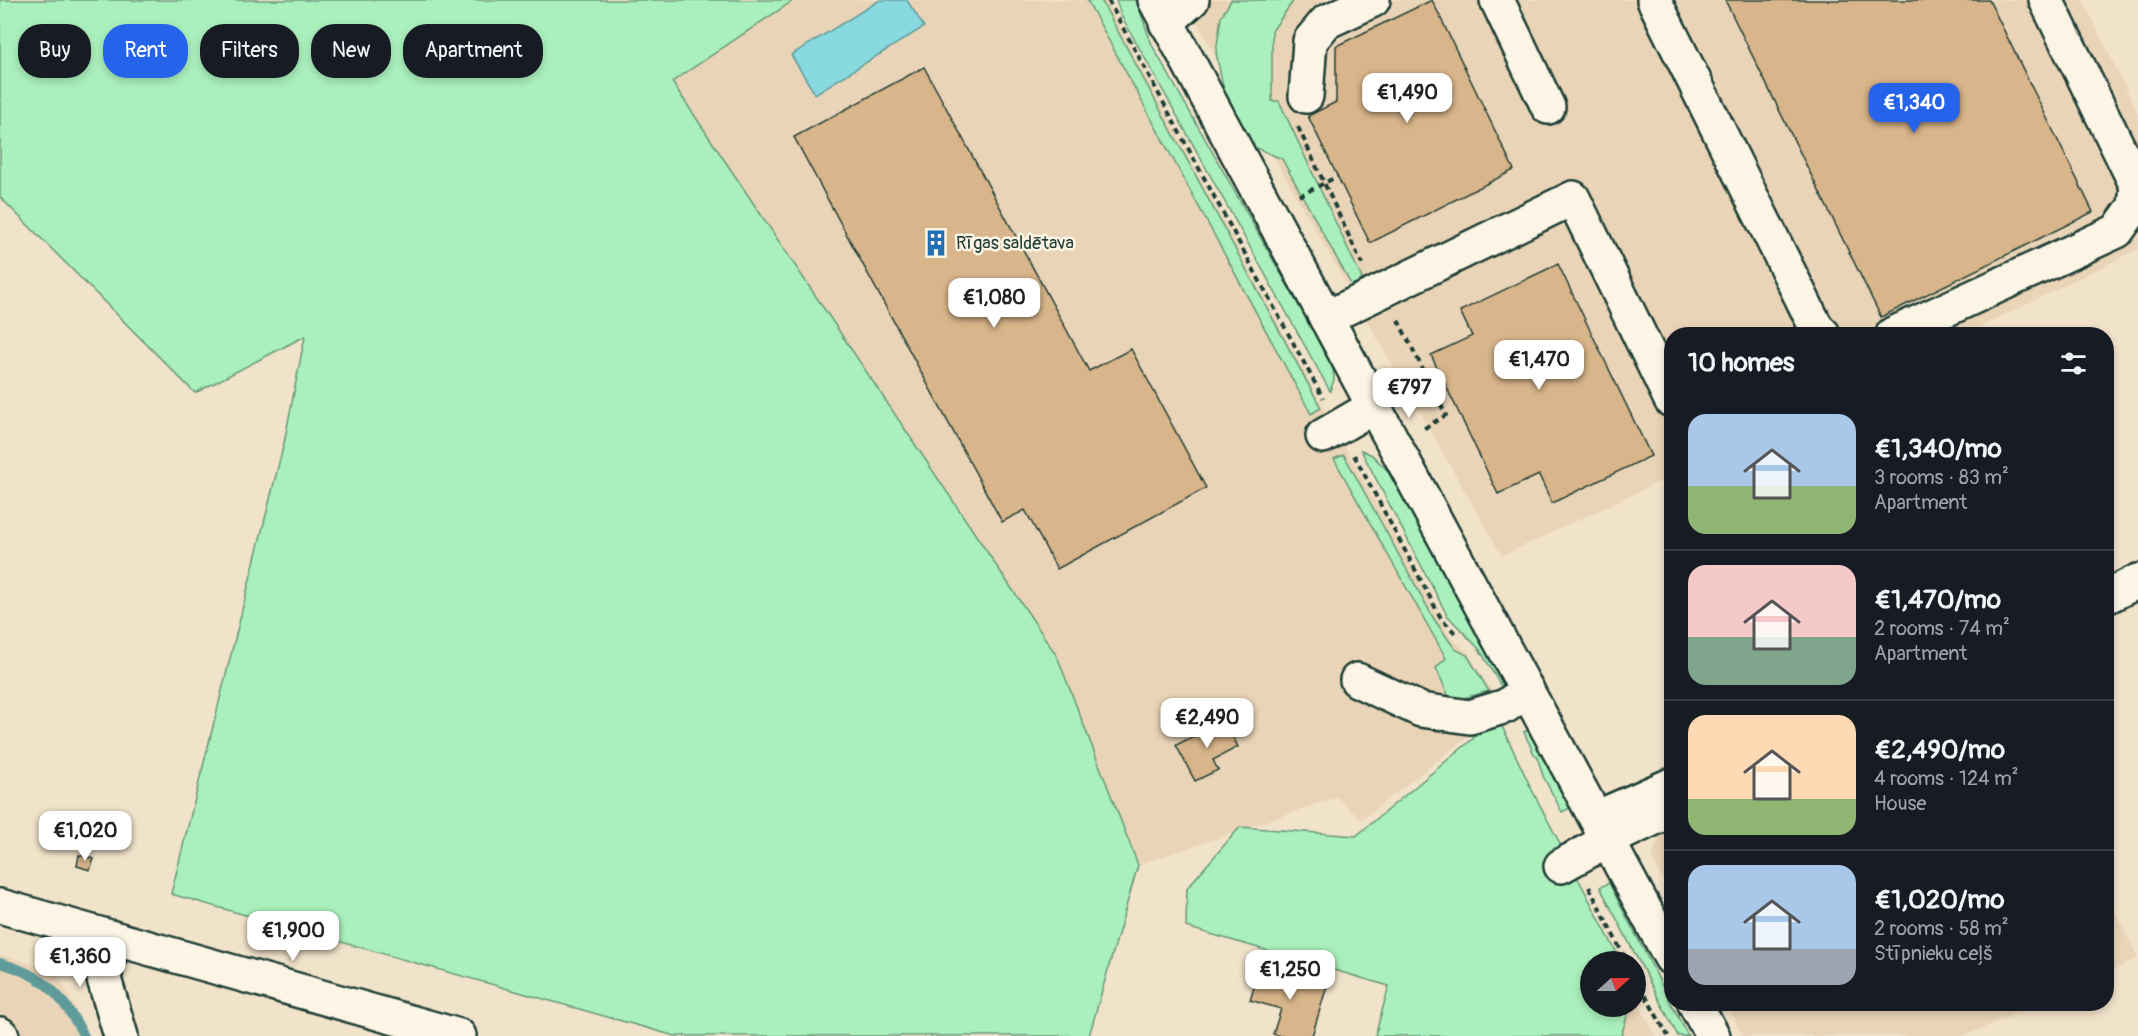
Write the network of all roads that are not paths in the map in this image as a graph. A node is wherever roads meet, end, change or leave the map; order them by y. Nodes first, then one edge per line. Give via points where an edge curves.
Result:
1 (1192, 0) edge
2 (1373, 0) edge
3 (1497, 0) edge
4 (1654, 0) edge
5 (2046, 0) edge
6 (1161, 11) edge
7 (1306, 96) dead end
8 (1548, 107) dead end
9 (1326, 318) junction
10 (1816, 327) edge
11 (1908, 327) edge
12 (1664, 385) edge
13 (1374, 407) junction
14 (1330, 431) road end
15 (2138, 581) edge
16 (2114, 593) edge
17 (1356, 680) dead end
18 (1527, 690) junction
19 (1664, 789) edge
20 (1664, 812) edge
21 (1602, 829) junction
22 (1568, 862) road end
23 (0, 906) edge
24 (113, 938) junction
25 (1664, 945) edge
26 (1699, 1011) edge
27 (121, 1036) edge
28 (459, 1036) edge
29 (1713, 1036) edge

1 - 6 street
2 - 7 street via 1326,22 1310,41
3 - 8 street
4 - 10 street
5 - 11 street via 2137,186 2135,206 2117,231
6 - 9 street
9 - 12 street via 1574,198
9 - 13 street
13 - 14 street
13 - 18 street
15 - 16 street
17 - 18 street via 1421,710 1470,717 1506,706
18 - 21 street
19 - 21 street
20 - 21 street
21 - 22 street
21 - 25 street
23 - 24 street
24 - 27 street via 104,979
24 - 28 street
26 - 29 street

